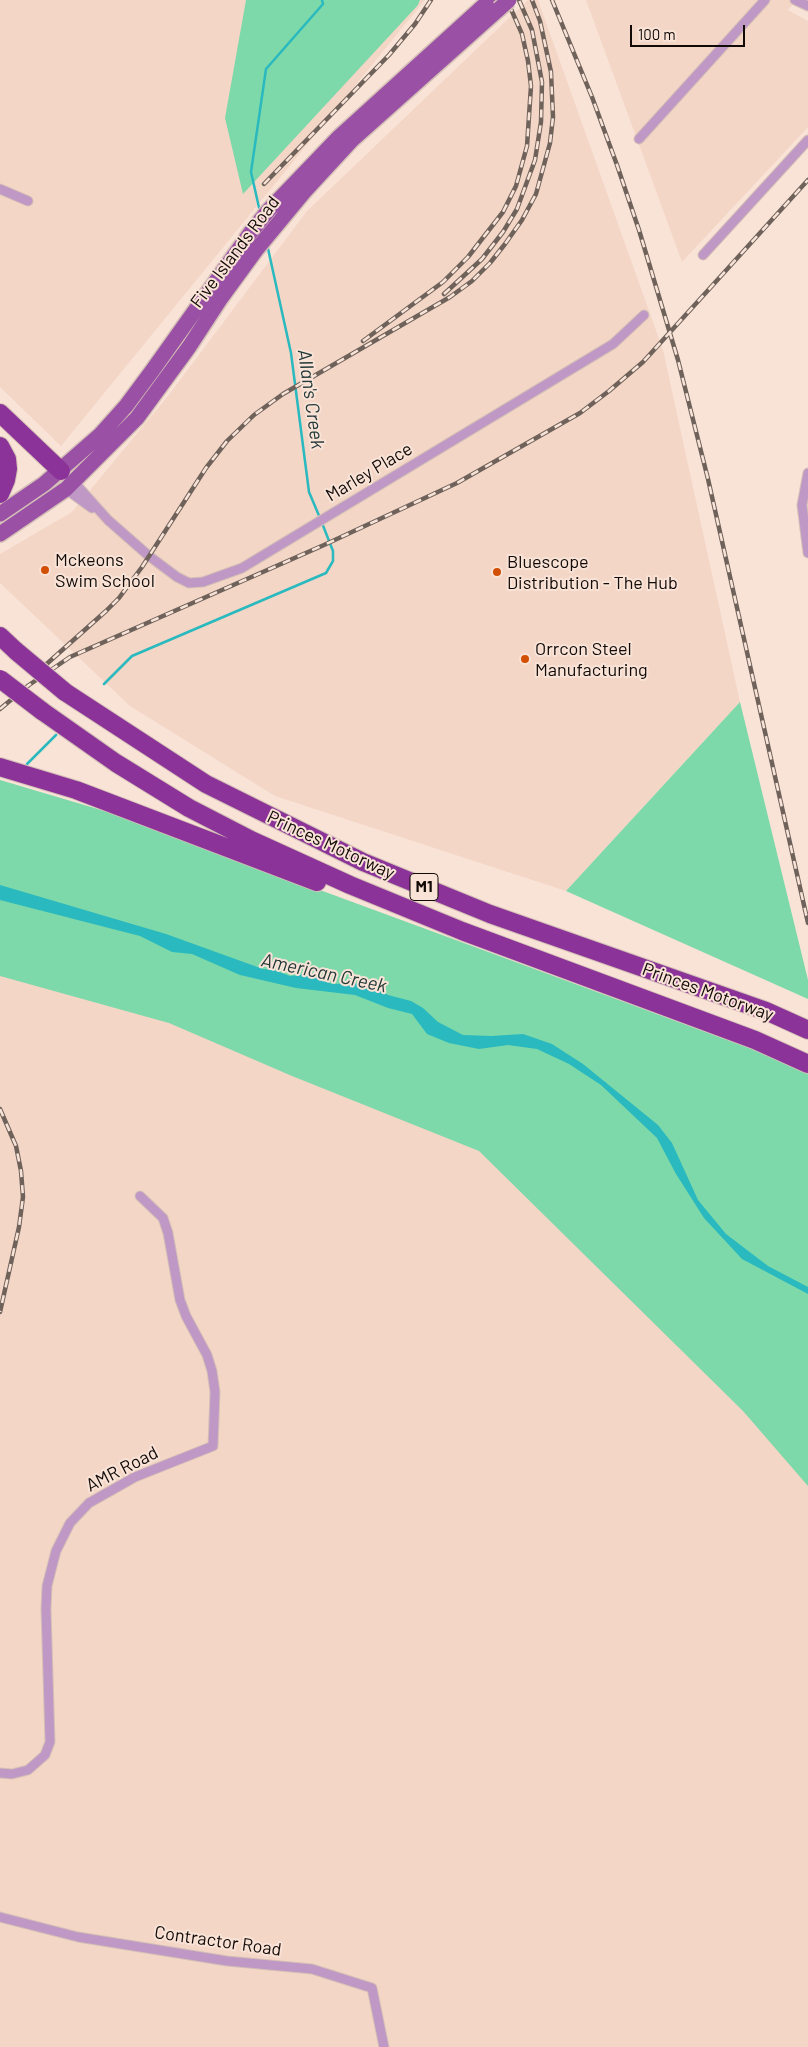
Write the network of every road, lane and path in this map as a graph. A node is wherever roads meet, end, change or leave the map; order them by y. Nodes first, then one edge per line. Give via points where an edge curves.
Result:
1 (765, 0) edge
2 (795, 0) edge
3 (500, 3) edge
4 (807, 4) edge
5 (639, 139) dead end
6 (808, 140) edge
7 (0, 189) edge
8 (28, 201) dead end
9 (703, 256) dead end
10 (644, 315) dead end
11 (0, 413) edge
12 (0, 428) edge
13 (0, 446) edge
14 (808, 474) edge
15 (63, 479) junction
16 (0, 494) edge
17 (0, 514) edge
18 (0, 534) edge
19 (808, 553) edge
20 (0, 636) edge
21 (0, 679) edge
22 (0, 767) edge
23 (462, 931) junction
24 (808, 1030) edge
25 (808, 1064) edge
26 (140, 1196) dead end
27 (0, 1773) edge
28 (0, 1917) edge
29 (384, 2047) edge

1 - 5 street
2 - 4 street
3 - 15 main road, Five Islands Road via 352,140 256,250 137,418
3 - 15 main road, Five Islands Road via 339,137 268,211 126,406
6 - 9 street
7 - 8 street
10 - 15 street, Marley Place via 613,344 242,568 203,582 189,582 177,577
11 - 15 highway
12 - 15 highway
13 - 16 highway via 8,469
14 - 19 street via 802,505
15 - 17 main road, Five Islands Road
15 - 18 main road, Five Islands Road
20 - 24 highway, Princes Motorway / M1, bridge via 65,692 206,784 363,862 490,914 766,1011
21 - 23 highway, Princes Motorway / M1, bridge via 116,763 207,817 350,885
22 - 23 highway via 76,790 389,909
23 - 25 highway, Princes Motorway / M1 via 755,1040
26 - 27 street, AMR Road via 163,1218 180,1300 212,1371 215,1392 213,1446 135,1476 89,1503 70,1523 56,1551 47,1586 50,1742 45,1755 28,1770
28 - 29 street, Contractor Road via 78,1937 227,1961 312,1969 372,1988

